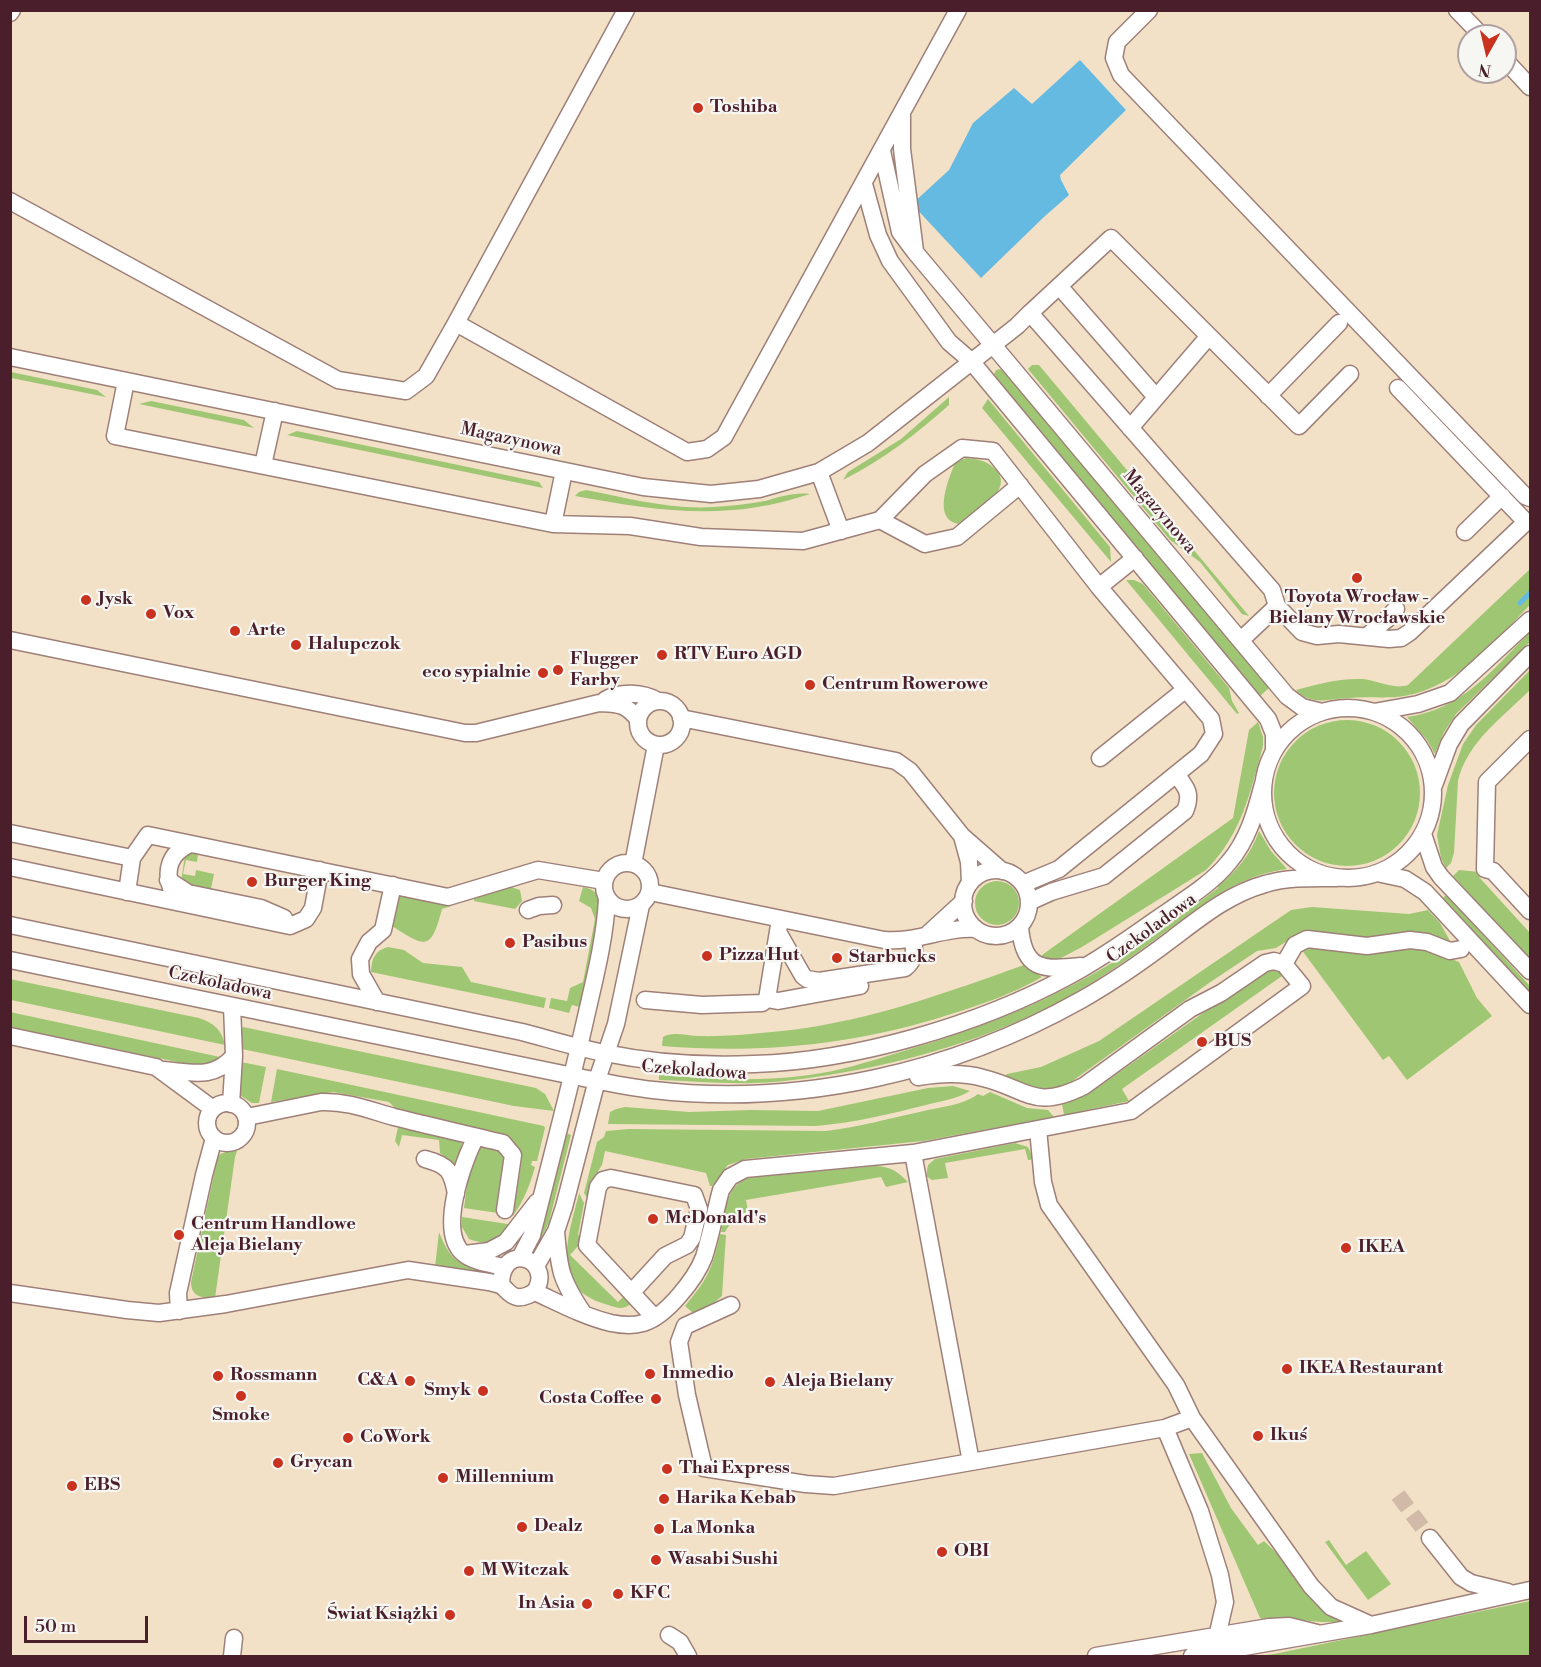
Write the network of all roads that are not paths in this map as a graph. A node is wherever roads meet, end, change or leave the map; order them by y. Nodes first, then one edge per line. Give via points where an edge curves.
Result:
1 (626, 10) edge
2 (958, 10) edge
3 (1149, 10) edge
4 (1458, 10) edge
5 (1471, 24) edge
6 (1517, 73) edge
7 (1530, 87) edge
8 (902, 114) junction
9 (882, 151) junction
10 (864, 184) junction
11 (10, 201) edge
12 (915, 252) junction
13 (1059, 286) junction
14 (1030, 313) junction
15 (456, 323) junction
16 (1339, 323) dead end
17 (1209, 336) junction
18 (993, 345) junction
19 (10, 357) edge
20 (971, 361) junction
21 (1350, 374) dead end
22 (126, 381) junction
23 (1398, 388) dead end
24 (1268, 396) junction
25 (1156, 397) junction
26 (275, 411) junction
27 (1130, 428) junction
28 (263, 465) junction
29 (564, 471) junction
30 (819, 472) junction
31 (1020, 485) junction
32 (1502, 496) junction
33 (1530, 498) edge
34 (880, 520) junction
35 (553, 524) junction
36 (841, 531) junction
37 (1465, 531) dead end
38 (1135, 558) junction
39 (1099, 587) junction
40 (1277, 606) junction
41 (1396, 609) dead end
42 (1530, 620) edge
43 (1368, 636) junction
44 (10, 640) edge
45 (1241, 640) junction
46 (1530, 654) edge
47 (1186, 689) junction
48 (658, 701) junction
49 (599, 703) junction
50 (1322, 712) junction
51 (1373, 712) junction
52 (681, 718) junction
53 (638, 719) junction
54 (1530, 739) edge
55 (656, 745) junction
56 (1274, 750) junction
57 (1100, 758) dead end
58 (1176, 774) junction
59 (1263, 784) junction
60 (1433, 789) junction
61 (10, 833) edge
62 (1423, 834) junction
63 (962, 836) junction
64 (190, 844) junction
65 (132, 858) junction
66 (633, 864) junction
67 (10, 867) edge
68 (320, 870) junction
69 (1002, 871) junction
70 (1377, 873) junction
71 (1337, 878) junction
72 (168, 880) junction
73 (604, 881) junction
74 (970, 883) junction
75 (393, 885) junction
76 (1024, 885) junction
77 (127, 892) junction
78 (645, 898) junction
79 (607, 899) junction
80 (964, 901) junction
81 (1029, 902) junction
82 (185, 905) junction
83 (553, 905) dead end
84 (528, 910) dead end
85 (1530, 911) edge
86 (10, 925) edge
87 (779, 925) junction
88 (290, 926) junction
89 (1020, 926) junction
90 (976, 929) junction
91 (921, 936) junction
92 (1461, 949) dead end
93 (10, 960) edge
94 (1284, 964) junction
95 (1088, 965) junction
96 (1530, 971) edge
97 (870, 973) junction
98 (767, 999) junction
99 (645, 1000) dead end
100 (377, 1002) junction
101 (1530, 1005) edge
102 (232, 1006) junction
103 (10, 1036) edge
104 (579, 1046) junction
105 (605, 1053) junction
106 (234, 1056) junction
107 (163, 1070) junction
108 (893, 1074) junction
109 (573, 1077) junction
110 (597, 1080) junction
111 (231, 1104) junction
112 (213, 1109) junction
113 (247, 1117) junction
114 (1038, 1129) junction
115 (476, 1137) junction
116 (214, 1138) junction
117 (913, 1153) junction
118 (425, 1159) dead end
119 (542, 1194) junction
120 (456, 1195) junction
121 (505, 1210) dead end
122 (556, 1231) junction
123 (464, 1254) junction
124 (520, 1258) junction
125 (537, 1266) junction
126 (504, 1267) junction
127 (501, 1285) junction
128 (535, 1292) junction
129 (632, 1292) junction
130 (10, 1293) edge
131 (730, 1305) dead end
132 (179, 1311) junction
133 (583, 1314) junction
134 (654, 1317) junction
135 (1192, 1418) junction
136 (1165, 1428) junction
137 (971, 1462) junction
138 (1430, 1538) tunnel mouth
139 (1522, 1591) edge
140 (1371, 1625) junction
141 (1323, 1634) junction
142 (669, 1635) dead end
143 (1216, 1637) junction
144 (234, 1638) dead end
145 (232, 1656) edge
146 (688, 1656) edge
147 (1096, 1656) edge
148 (1192, 1656) edge

1 - 15 street
2 - 8 street
3 - 33 street via 1117,42 1114,58 1121,75
4 - 5 street
6 - 7 street
8 - 9 street
8 - 12 street via 902,149
9 - 10 street
9 - 12 street via 900,232
10 - 15 street via 724,437 707,449 687,452
10 - 20 street via 878,235 890,261 949,342
11 - 15 street via 338,380 406,391 426,376
12 - 18 street
13 - 14 street
13 - 17 street via 1112,238
13 - 25 street
14 - 18 street
14 - 27 street
16 - 24 street
17 - 24 street
17 - 25 street
18 - 20 street, Magazynowa
18 - 45 street, Magazynowa
19 - 22 street, Magazynowa
20 - 30 street, Magazynowa via 868,442
20 - 38 street
21 - 24 street via 1299,426
22 - 26 street, Magazynowa
22 - 28 street via 115,436
23 - 32 street
25 - 27 street
26 - 28 street
26 - 29 street, Magazynowa
27 - 40 street via 1272,590
28 - 35 street
29 - 30 street, Magazynowa via 643,488 711,494 759,489
29 - 35 street
30 - 36 street
31 - 34 street via 957,537 926,544
31 - 34 street via 993,450 962,448 925,474
31 - 39 street
32 - 37 street
32 - 43 street via 1526,522 1410,632 1401,638
34 - 36 street
35 - 36 street via 630,526 701,537 803,542
38 - 39 street
38 - 56 street via 1268,719 1274,734
39 - 47 street
40 - 43 street via 1302,632 1317,636
40 - 45 street
41 - 43 street
42 - 51 street via 1450,693 1418,704
44 - 49 street via 465,733
45 - 50 street, Magazynowa via 1287,696 1302,707
46 - 60 street via 1461,724 1449,744
47 - 57 street
47 - 58 street via 1211,720 1214,734 1201,754
48 - 49 street via 629,694
48 - 52 street via 674,706
48 - 53 street via 645,706
49 - 53 street via 627,707
50 - 51 street via 1348,708
50 - 56 street via 1294,726
51 - 60 street via 1396,724 1415,741 1430,772
52 - 55 street via 675,740
52 - 63 street via 896,761 910,771
53 - 55 street via 641,735
54 - 85 street via 1487,782 1485,869 1493,871
55 - 66 street
56 - 59 street
58 - 76 street via 1059,869
58 - 81 street via 1187,788 1189,801 1185,811 1104,876
59 - 71 street via 1268,823 1281,846 1306,867
59 - 95 street, Czekoladowa via 1249,829 1228,865 1186,899
60 - 62 street
61 - 65 street
62 - 70 street via 1404,857
62 - 96 street via 1439,875
63 - 69 street
63 - 74 street
64 - 65 street via 148,835
64 - 68 street
64 - 72 street via 173,856
65 - 77 street
66 - 73 street via 617,865
66 - 78 street via 646,873 650,883
67 - 77 street
68 - 75 street
68 - 88 street via 313,908 306,919
69 - 74 street via 981,874
69 - 76 street
70 - 71 street
70 - 101 street via 1405,879 1425,892
71 - 108 street, Czekoladowa via 1281,880 1243,892 1222,902 1112,981 1064,1009 950,1059
72 - 82 street via 171,890
72 - 88 street via 188,893 261,908 282,917
73 - 75 street via 538,870 448,897
73 - 79 street
74 - 80 street
75 - 100 street via 383,930 369,942 360,959 361,974
76 - 81 street
77 - 82 street
78 - 79 street via 635,908 623,909
78 - 87 street
78 - 105 street via 616,1024
79 - 104 street
80 - 90 street via 966,916
80 - 91 street
81 - 89 street
82 - 88 street
83 - 84 street
86 - 100 street, Czekoladowa
87 - 91 street via 897,942
87 - 97 street via 799,971 807,979 819,981
87 - 98 street
89 - 90 street via 1003,935
89 - 95 street via 1025,950 1040,967
90 - 91 street
91 - 97 street via 905,968
92 - 94 street via 1450,951 1410,940 1366,946 1307,939 1295,945
93 - 102 street, Czekoladowa
94 - 108 street via 1265,963 1190,1009 1067,1095 1029,1096 971,1075 915,1078
94 - 114 street via 1302,986 1131,1111
95 - 105 street, Czekoladowa via 989,1012 855,1053 791,1062 724,1065
97 - 98 street via 862,986 778,1001
98 - 99 street via 762,1003 702,1005
100 - 104 street, Czekoladowa
102 - 106 street
102 - 109 street, Czekoladowa
103 - 107 street
104 - 105 street, Czekoladowa
104 - 109 street
105 - 110 street
106 - 107 street via 226,1066 213,1072
106 - 111 street
107 - 112 street
108 - 110 street, Czekoladowa via 819,1088 752,1094 652,1090
109 - 110 street, Czekoladowa
109 - 119 street
110 - 122 street
111 - 112 street
111 - 113 street via 241,1108
112 - 116 street via 207,1121
113 - 115 street via 334,1101
113 - 116 street via 247,1127 240,1139 227,1143
114 - 117 street
114 - 135 street via 1049,1205 1176,1385
115 - 120 street
115 - 121 street via 502,1143 513,1155
116 - 132 street via 178,1293
117 - 134 street via 736,1172 721,1190 704,1257 695,1275 668,1307
117 - 137 street
118 - 120 street via 446,1166 453,1177
119 - 123 street via 506,1242 489,1251
119 - 124 street via 532,1235
120 - 123 street via 451,1223 454,1240
122 - 125 street
122 - 133 street via 561,1274
123 - 126 street
124 - 125 street
124 - 126 street
125 - 128 street via 540,1279
126 - 127 street
127 - 128 street via 518,1297
127 - 132 street via 408,1270
128 - 133 street
129 - 129 street via 665,1256 687,1245 699,1209 693,1195 611,1178 598,1187 587,1245
129 - 134 street
130 - 132 street via 144,1312
131 - 137 street via 685,1326 679,1342 704,1468 834,1486
133 - 134 street via 611,1323 633,1324
135 - 136 street
135 - 140 street via 1311,1586 1332,1607
136 - 137 street
136 - 143 street via 1200,1511 1220,1575 1225,1602
138 - 139 street via 1461,1577 1478,1585
139 - 140 street
140 - 141 street
141 - 143 street via 1289,1626
141 - 148 street
142 - 146 street via 680,1642
143 - 147 street
144 - 145 street

